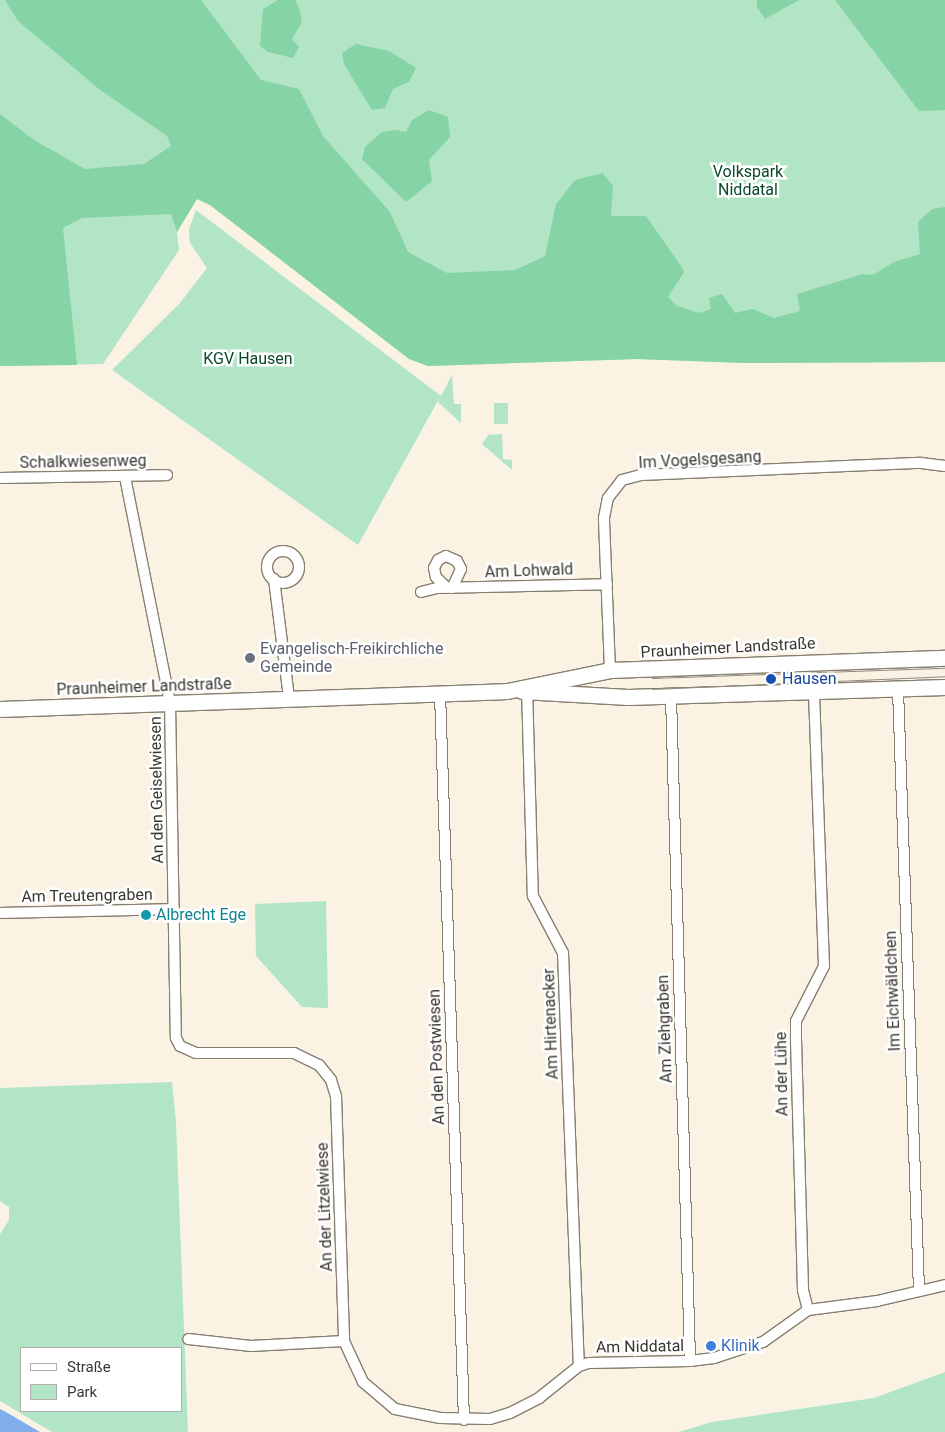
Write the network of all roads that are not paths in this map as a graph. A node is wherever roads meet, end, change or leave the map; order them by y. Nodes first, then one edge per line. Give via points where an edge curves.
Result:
1 (945, 466) edge
2 (167, 475) dead end
3 (125, 477) junction
4 (0, 478) edge
5 (274, 579) dead end
6 (608, 584) junction
7 (421, 592) dead end
8 (945, 658) edge
9 (610, 670) junction
10 (945, 687) edge
11 (898, 689) junction
12 (523, 690) junction
13 (814, 692) junction
14 (440, 693) junction
15 (671, 696) junction
16 (628, 697) junction
17 (289, 698) junction
18 (170, 704) junction
19 (0, 709) edge
20 (174, 908) junction
21 (0, 913) edge
22 (180, 1046) joint
23 (945, 1285) edge
24 (918, 1291) junction
25 (808, 1310) junction
26 (188, 1339) dead end
27 (344, 1341) junction
28 (690, 1361) junction
29 (579, 1366) junction
30 (464, 1420) junction

1 - 6 street, Im Vogelsgesang via 921,463 641,475 622,480 608,498 604,518
2 - 3 street, Schalkwiesenweg
3 - 4 street, Schalkwiesenweg
3 - 18 street, An den Geiselwiesen
5 - 17 street
6 - 7 street, Am Lohwald via 449,588
6 - 9 street, Im Vogelsgesang
8 - 9 main road, Praunheimer Landstraße
9 - 12 main road, Praunheimer Landstraße
9 - 16 main road via 620,692
10 - 11 main road, Praunheimer Landstraße
11 - 13 main road, Praunheimer Landstraße
11 - 24 street, Im Eichwäldchen
12 - 14 main road, Praunheimer Landstraße
12 - 16 main road, Praunheimer Landstraße
12 - 29 street, Am Hirtenacker via 532,889 537,907 563,953
13 - 15 main road, Praunheimer Landstraße
13 - 25 street, An der Lühe via 824,966 796,1021 803,1290
14 - 17 main road, Praunheimer Landstraße
14 - 30 street, An den Postwiesen
15 - 16 main road, Praunheimer Landstraße
15 - 28 street, Am Ziehgraben
17 - 18 main road, Praunheimer Landstraße
18 - 19 main road, Praunheimer Landstraße
18 - 20 street, An den Geiselwiesen
20 - 21 street, Am Treutengraben
20 - 22 street, An den Geiselwiesen via 176,1038
22 - 27 street, An der Litzelwiese via 207,1054 294,1054 318,1065 331,1080 336,1096
23 - 24 street, Am Niddatal
24 - 25 street, Am Niddatal via 878,1301
25 - 28 street, Am Niddatal via 763,1342 737,1352
26 - 27 street via 252,1346
27 - 30 street, Am Niddatal via 356,1373 384,1402 413,1414
28 - 29 street, Am Niddatal via 589,1363
29 - 30 street, Am Niddatal via 539,1398 510,1413 490,1419

